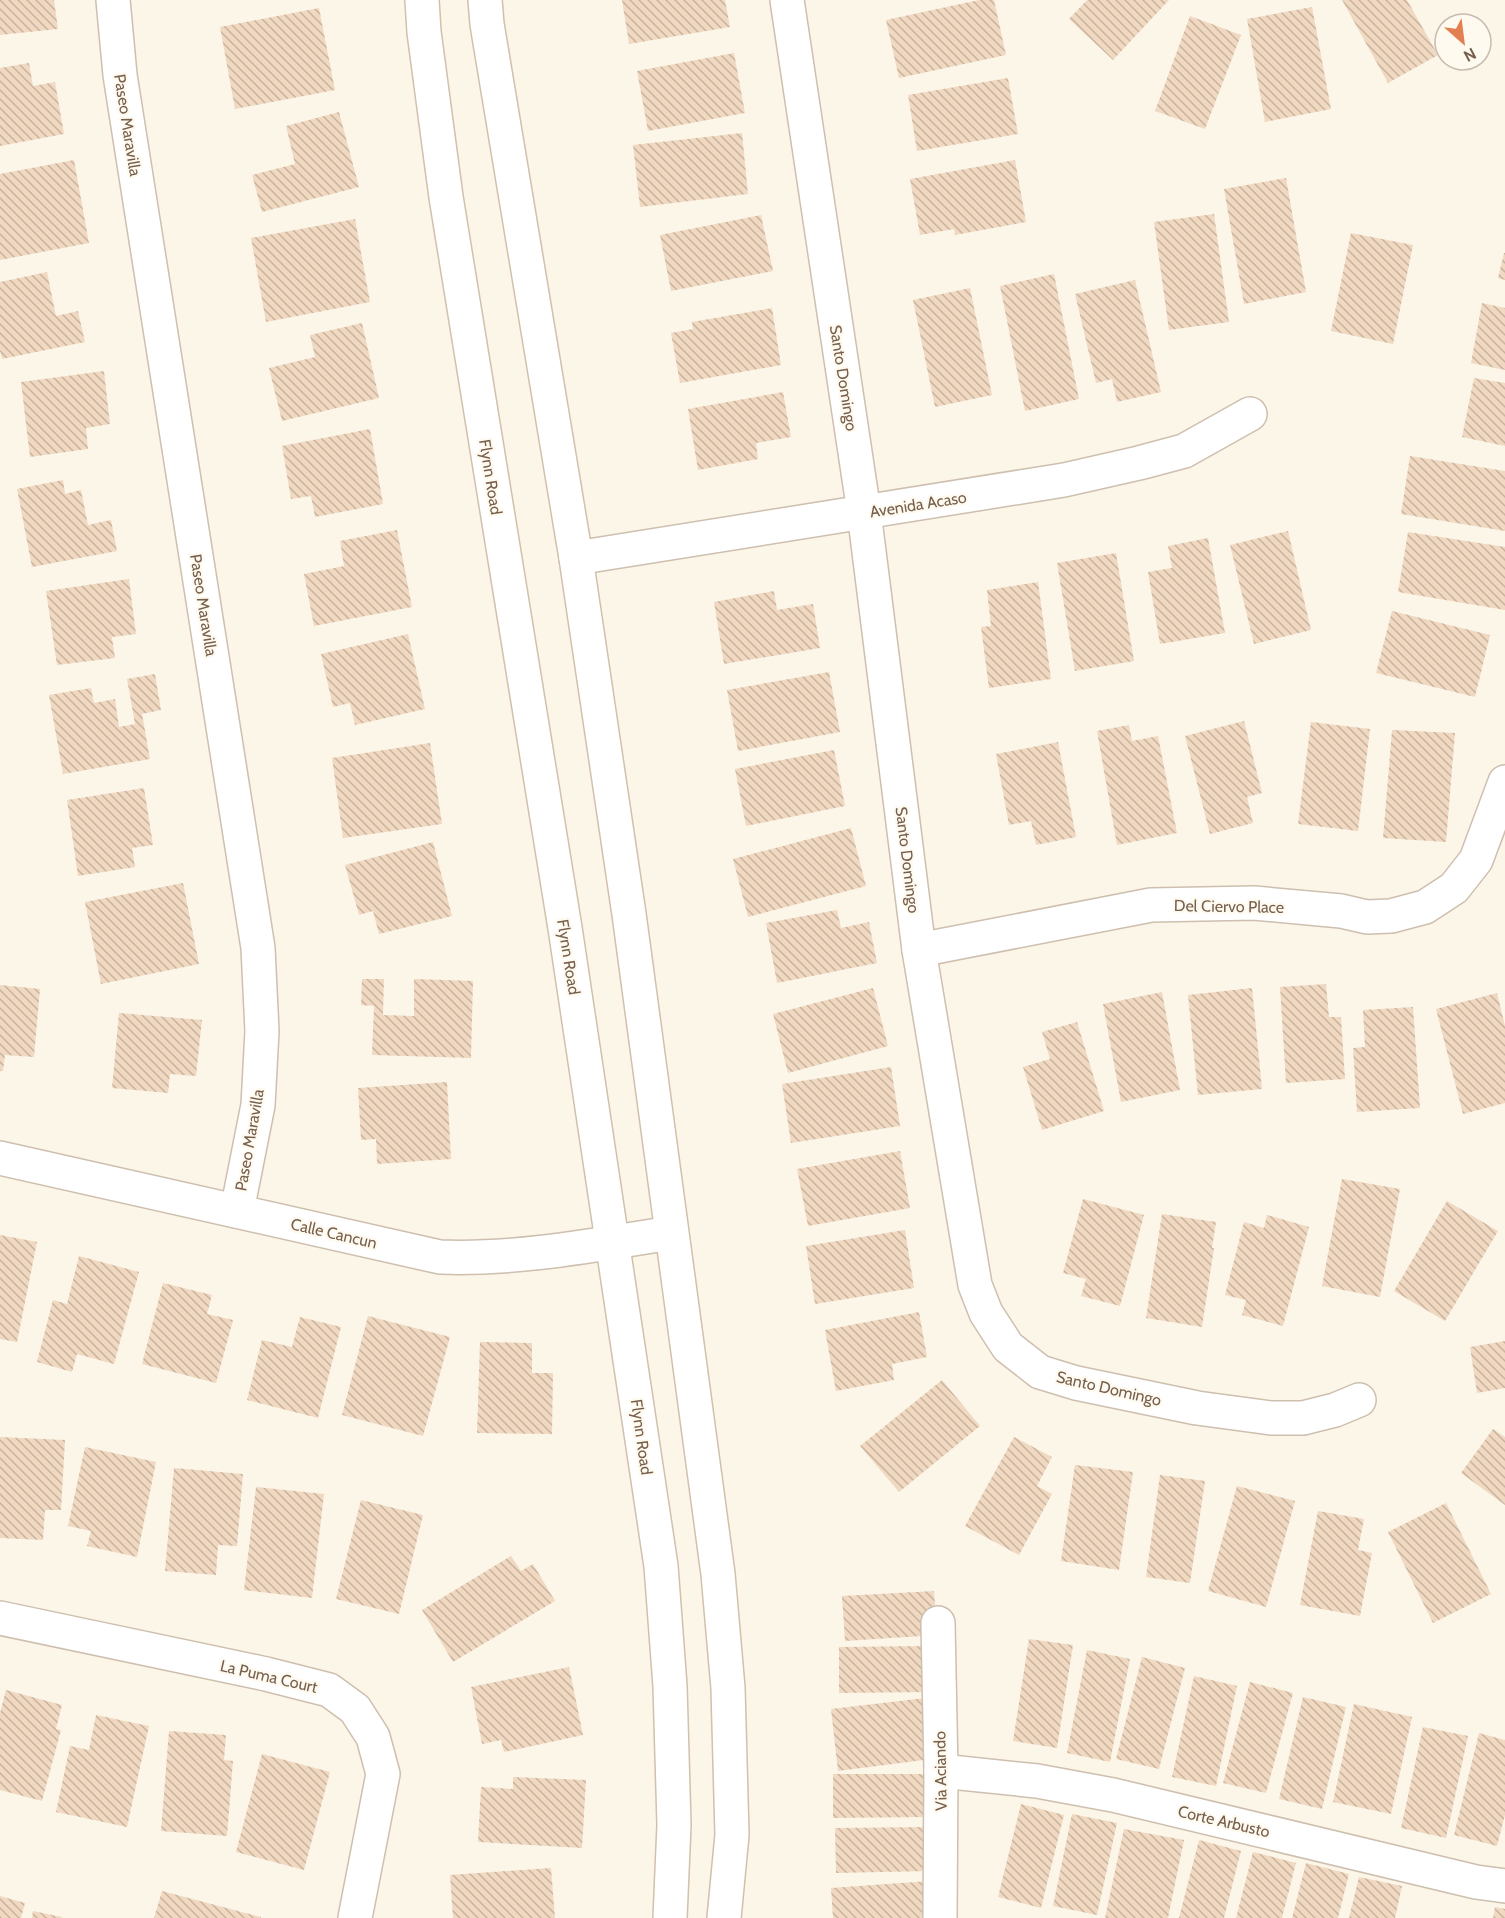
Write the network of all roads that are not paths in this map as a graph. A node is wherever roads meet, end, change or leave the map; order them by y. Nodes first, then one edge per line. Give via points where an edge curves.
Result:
1 (113, 0) edge
2 (422, 0) edge
3 (485, 0) edge
4 (787, 0) edge
5 (1250, 414) dead end
6 (864, 512) junction
7 (576, 558) junction
8 (1505, 782) edge
9 (919, 950) junction
10 (0, 1158) edge
11 (237, 1211) junction
12 (671, 1233) junction
13 (613, 1242) junction
14 (1359, 1400) dead end
15 (0, 1618) edge
16 (938, 1623) dead end
17 (941, 1771) junction
18 (1505, 1886) edge
19 (355, 1918) edge
20 (670, 1918) edge
21 (724, 1918) edge
22 (940, 1918) edge

1 - 11 street, Paseo Maravilla via 120,75 258,948 262,1030 258,1105
2 - 13 street, Flynn Road via 446,197
3 - 7 street
4 - 6 street, Santo Domingo
5 - 6 street, Avenida Acaso via 1184,451 1139,463 1064,480
6 - 7 street, Avenida Acaso
6 - 9 street, Santo Domingo
7 - 12 street
8 - 9 street, Del Ciervo Place via 1476,860 1454,888 1425,907 1391,916 1367,917 1254,903 1150,905
9 - 14 street, Santo Domingo via 975,1285 986,1313 1008,1347 1040,1372 1197,1408 1303,1419
10 - 11 street, Calle Cancun
11 - 13 street, Calle Cancun via 440,1257 475,1258
12 - 13 street, Calle Cancun
12 - 21 street via 718,1574 728,1688 732,1835
13 - 20 street, Flynn Road via 661,1566 674,1825
15 - 19 street, La Puma Court via 329,1690 355,1709 373,1737 383,1774
16 - 17 street, Via Aciando
17 - 18 street, Corte Arbusto via 1037,1781 1113,1795
17 - 22 street, Via Aciando

